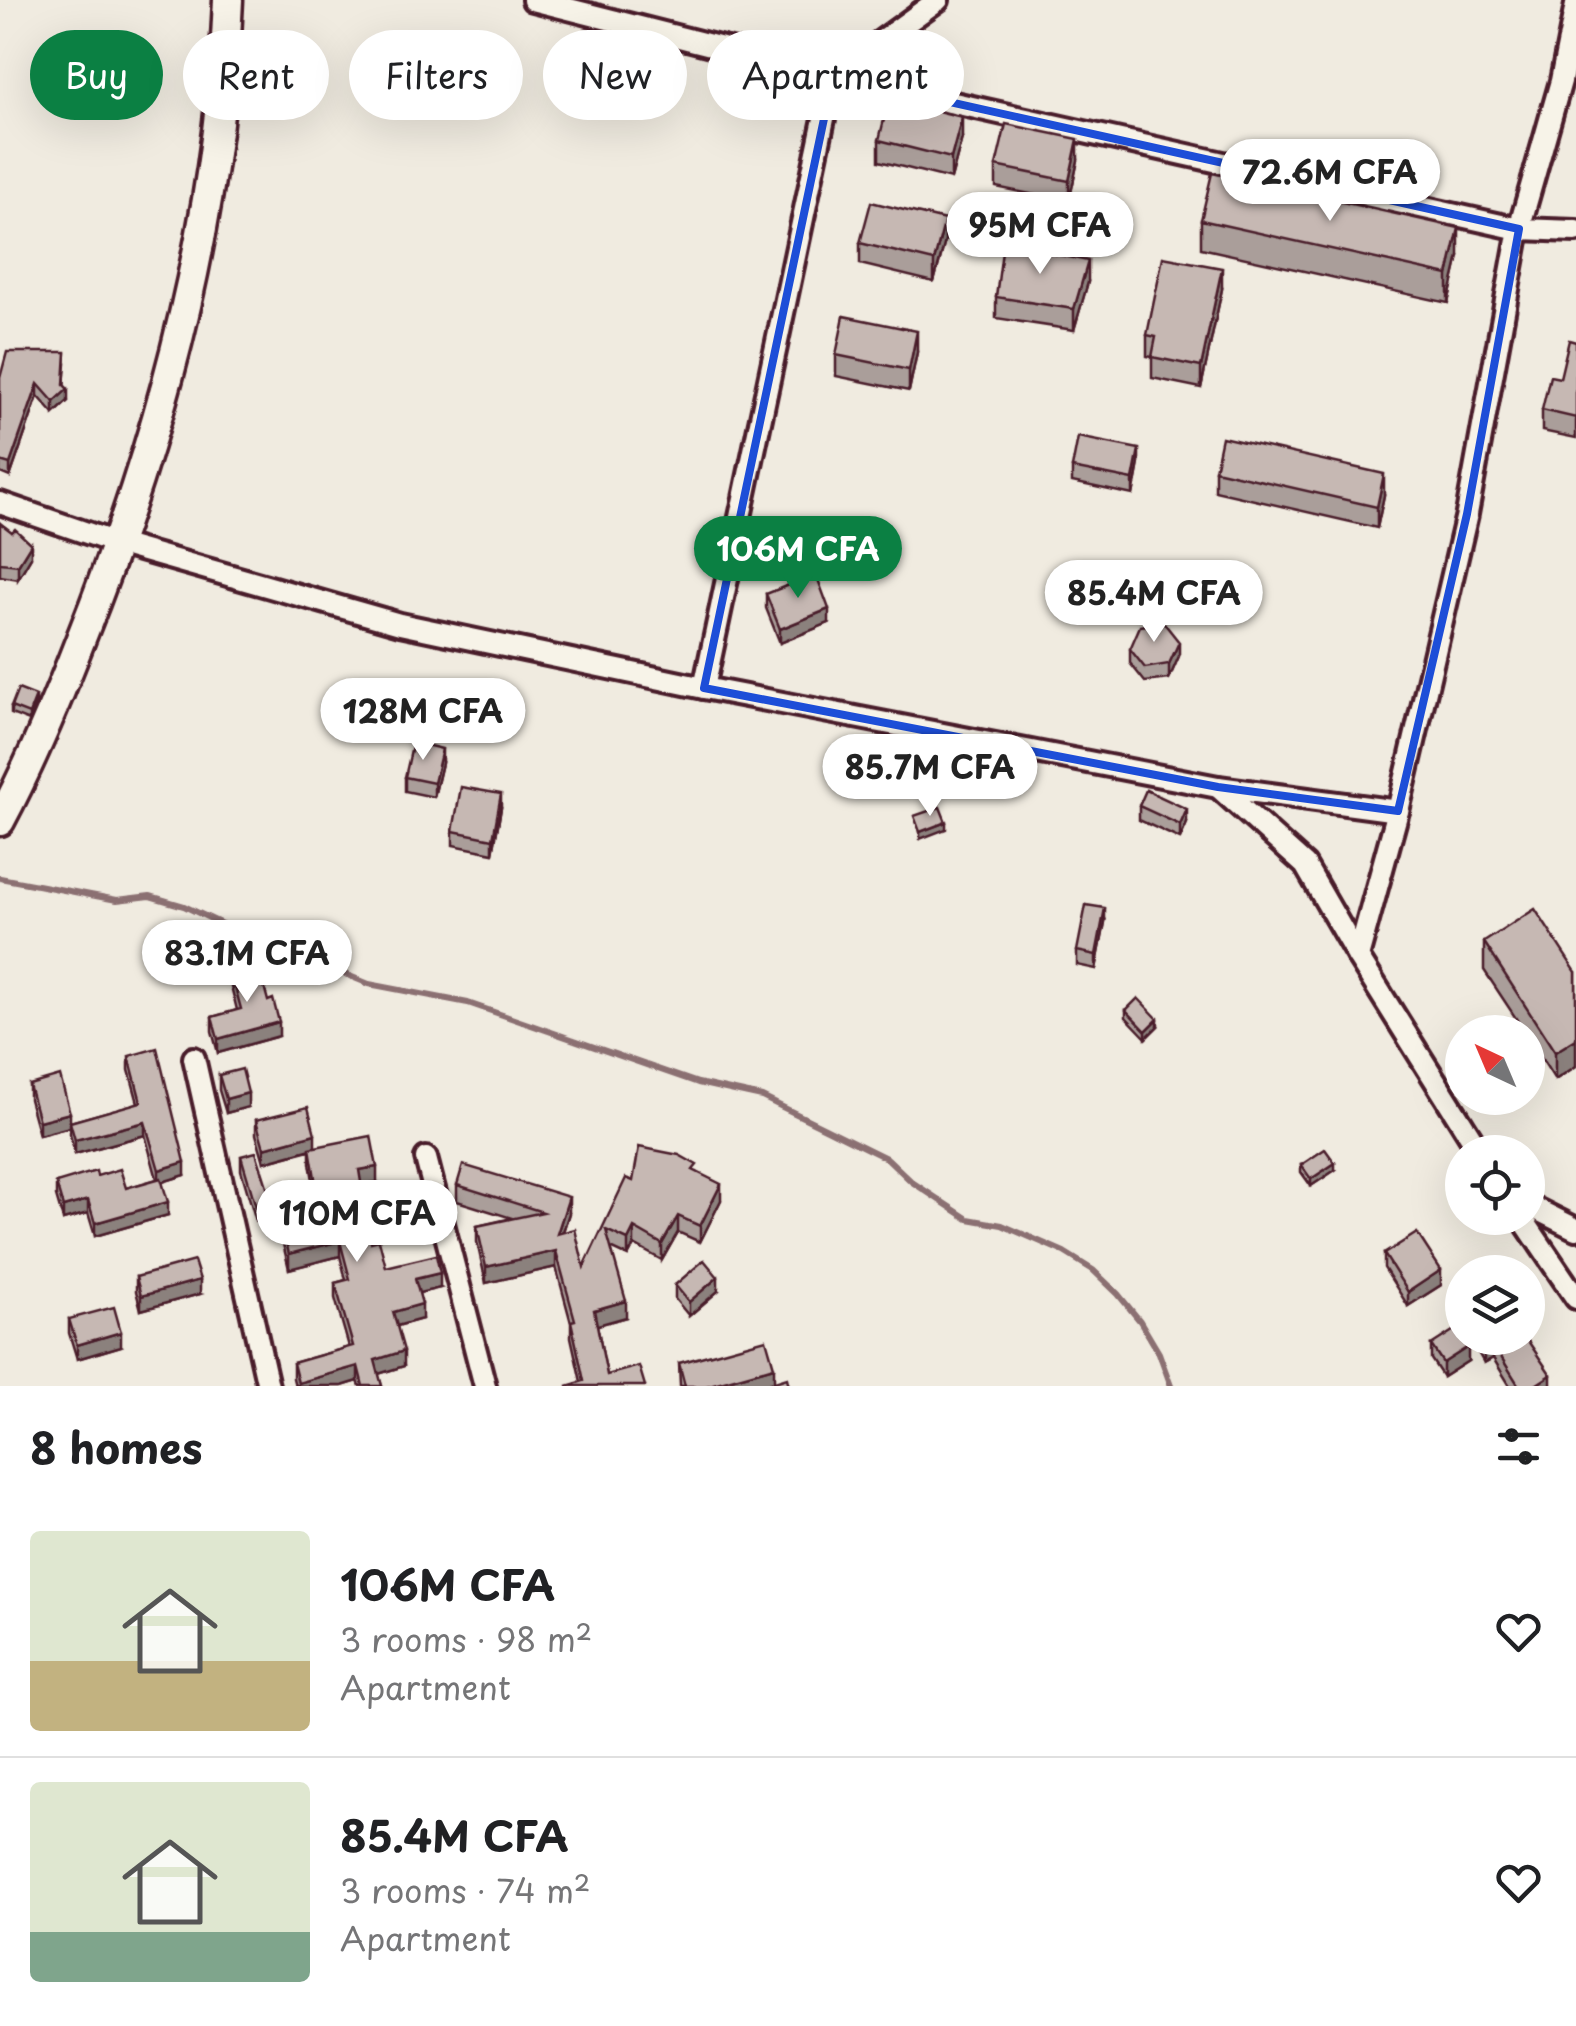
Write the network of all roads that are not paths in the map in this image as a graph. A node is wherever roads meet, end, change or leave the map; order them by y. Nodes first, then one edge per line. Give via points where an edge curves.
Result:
1 (228, 0) edge
2 (533, 0) edge
3 (938, 0) edge
4 (1576, 5) edge
5 (897, 30) edge
6 (707, 44) edge
7 (1568, 86) edge
8 (964, 105) edge
9 (824, 120) edge
10 (1518, 229) junction
11 (1576, 231) edge
12 (0, 504) edge
13 (119, 544) junction
14 (704, 688) junction
15 (1218, 787) junction
16 (1398, 811) junction
17 (0, 821) edge
18 (1358, 958) junction
19 (194, 1058) dead end
20 (1469, 1135) edge
21 (426, 1158) dead end
22 (1545, 1214) edge
23 (1576, 1229) edge
24 (1533, 1235) edge
25 (1576, 1298) edge
26 (268, 1386) edge
27 (486, 1386) edge

1 - 13 main road via 207,200 168,376
2 - 6 street
3 - 5 street
4 - 7 street
7 - 10 street
8 - 10 street
9 - 14 street
10 - 11 street
10 - 16 street via 1467,514
12 - 13 street
13 - 14 street via 400,624
13 - 17 main road via 33,760
14 - 15 street
15 - 16 street
15 - 18 street via 1305,865
16 - 18 street
18 - 20 street
19 - 26 street
21 - 27 street
22 - 23 street
24 - 25 street

